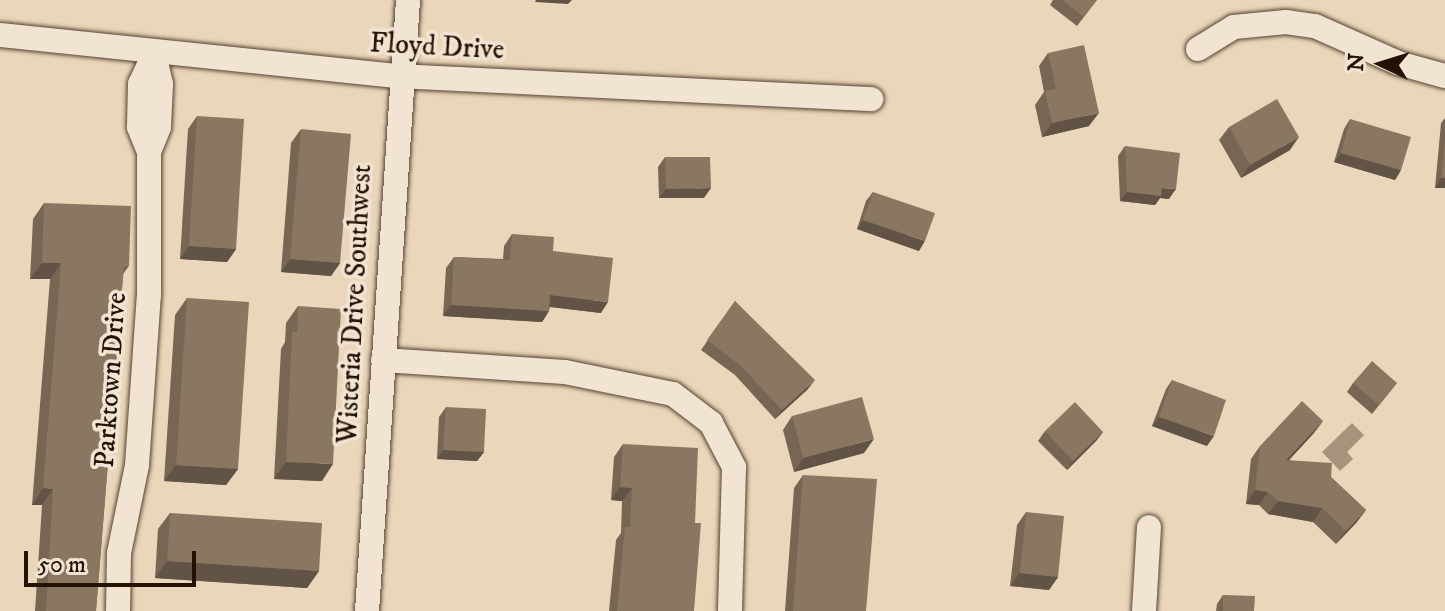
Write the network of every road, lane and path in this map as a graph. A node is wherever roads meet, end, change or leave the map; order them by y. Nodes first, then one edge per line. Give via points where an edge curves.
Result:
1 (408, 0) edge
2 (0, 35) edge
3 (1198, 49) dead end
4 (154, 54) junction
5 (399, 76) junction
6 (1445, 76) edge
7 (871, 99) dead end
8 (383, 360) junction
9 (1149, 527) dead end
10 (118, 611) edge
11 (367, 611) edge
12 (730, 611) edge
13 (1144, 611) edge

1 - 5 street, Wisteria Drive Southwest
2 - 4 street, Floyd Drive
3 - 6 street via 1234,27 1286,22 1315,26 1398,63
4 - 5 street, Floyd Drive
4 - 10 street, Parktown Drive via 161,84 159,127 149,152 144,386 137,465 119,553
5 - 7 street, Floyd Drive
5 - 8 street, Wisteria Drive Southwest
8 - 11 street, Wisteria Drive Southwest
8 - 12 street via 565,372 673,394 711,423 734,467
9 - 13 street

